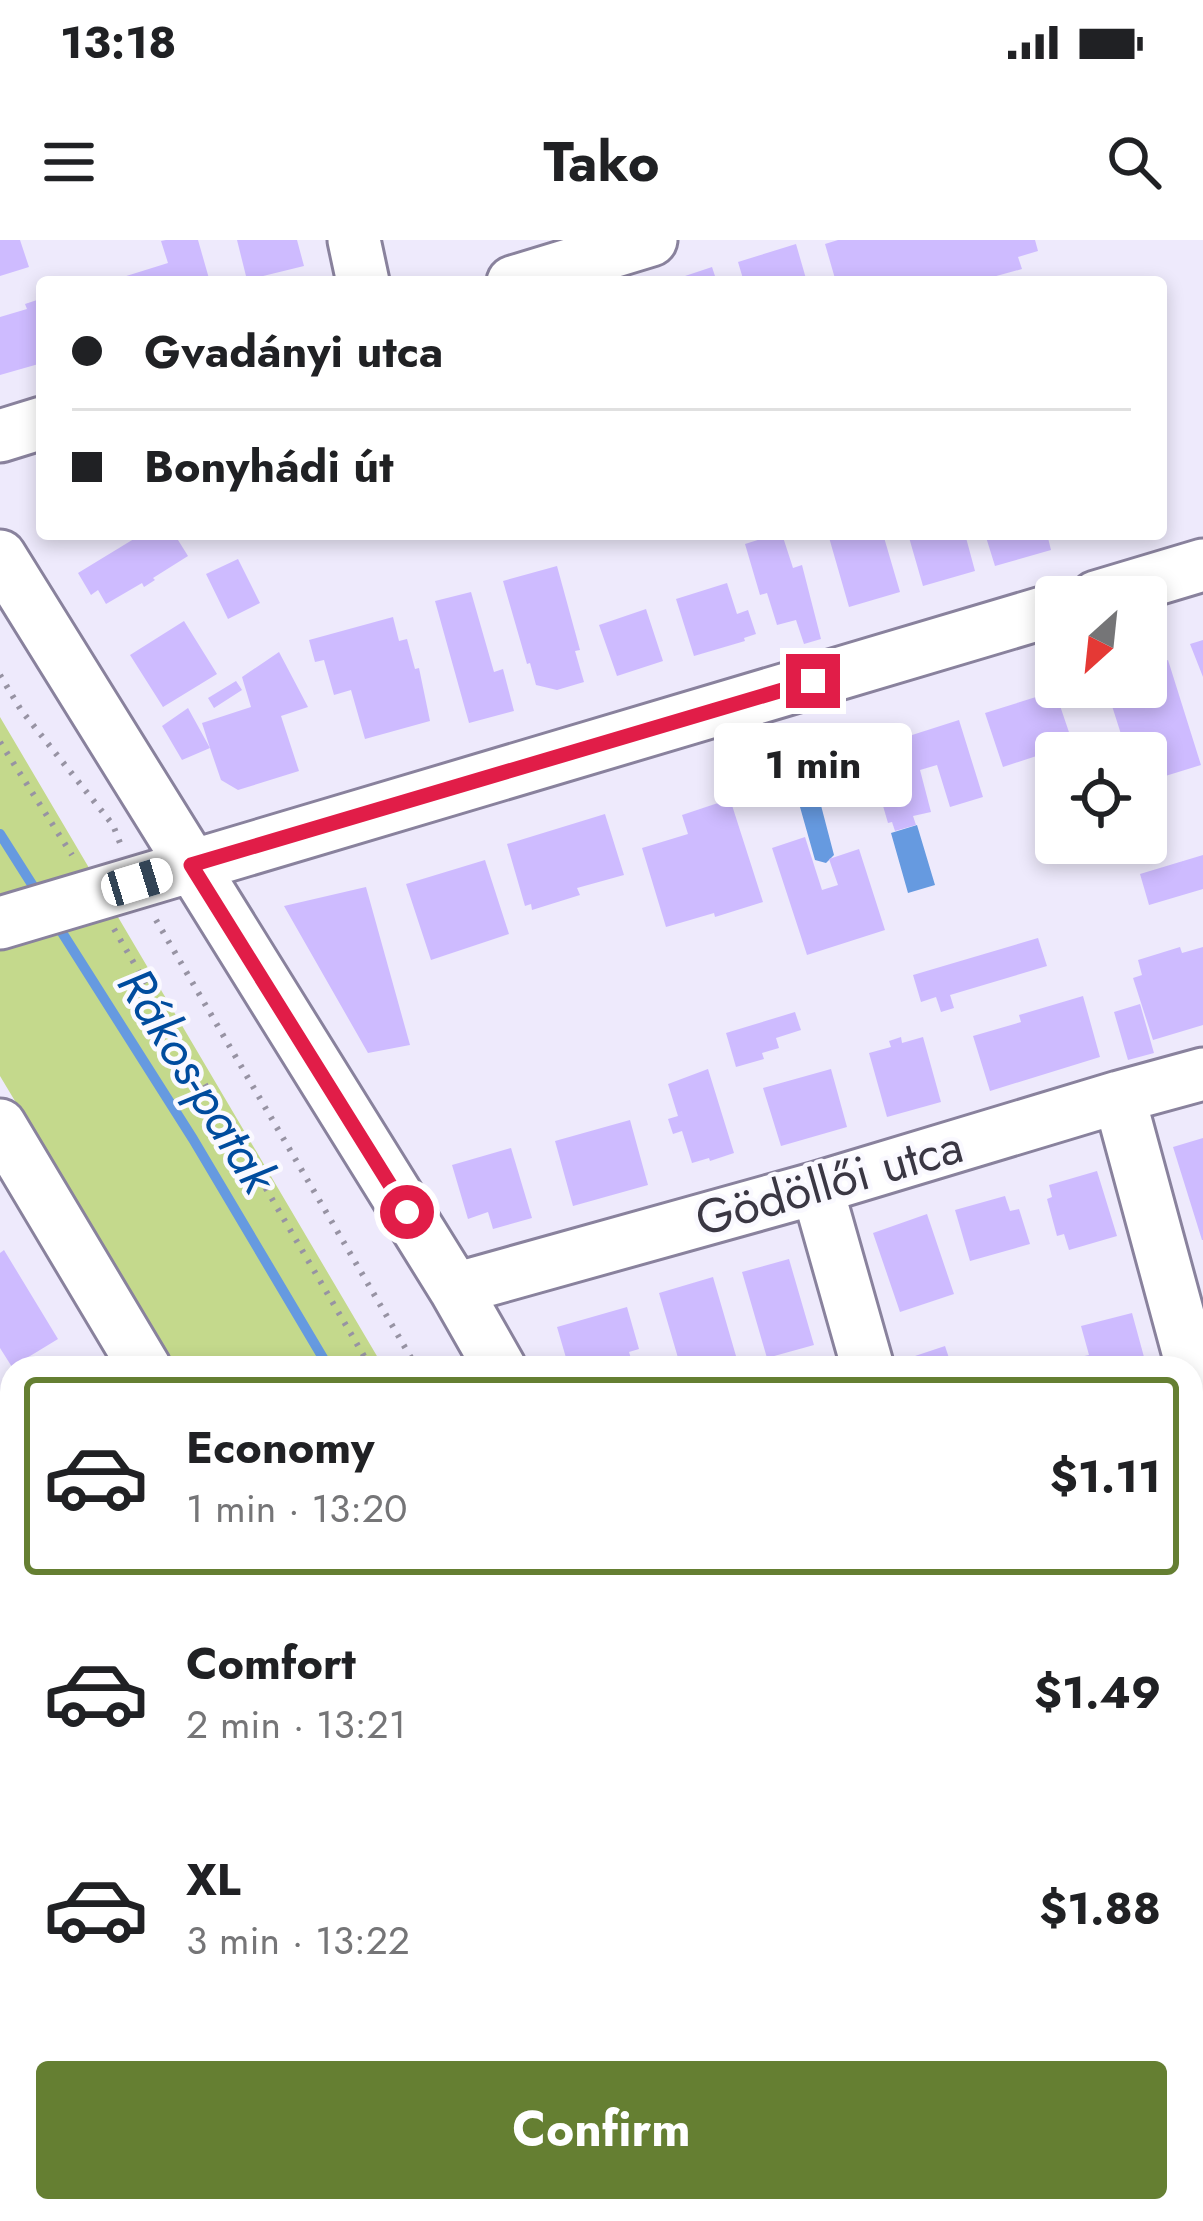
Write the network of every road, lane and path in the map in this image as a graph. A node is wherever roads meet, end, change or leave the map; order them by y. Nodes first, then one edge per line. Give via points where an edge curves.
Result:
1 (353, 240) edge
2 (651, 240) edge
3 (362, 276) edge
4 (533, 276) edge
5 (36, 425) edge
6 (0, 436) edge
7 (0, 556) edge
8 (1203, 566) edge
9 (1167, 576) edge
10 (1035, 615) edge
11 (0, 675) edge
12 (0, 742) edge
13 (191, 865) junction
14 (104, 892) junction
15 (0, 923) edge
16 (1203, 1074) edge
17 (1119, 1097) junction
18 (0, 1126) edge
19 (818, 1188) junction
20 (455, 1289) junction
21 (138, 1356) edge
22 (364, 1356) edge
23 (410, 1356) edge
24 (493, 1356) edge
25 (865, 1356) edge
26 (1189, 1356) edge

1 - 3 street
2 - 4 street
5 - 6 street
7 - 13 street
8 - 9 street
10 - 13 street
11 - 14 path via 113,825
12 - 14 path
13 - 14 street
13 - 20 street
14 - 15 street
14 - 22 path
14 - 23 path via 159,927
16 - 17 street, Gödöllői utca
17 - 19 street, Gödöllői utca
17 - 26 street
18 - 21 street
19 - 20 street, Gödöllői utca
19 - 25 street
20 - 24 street

